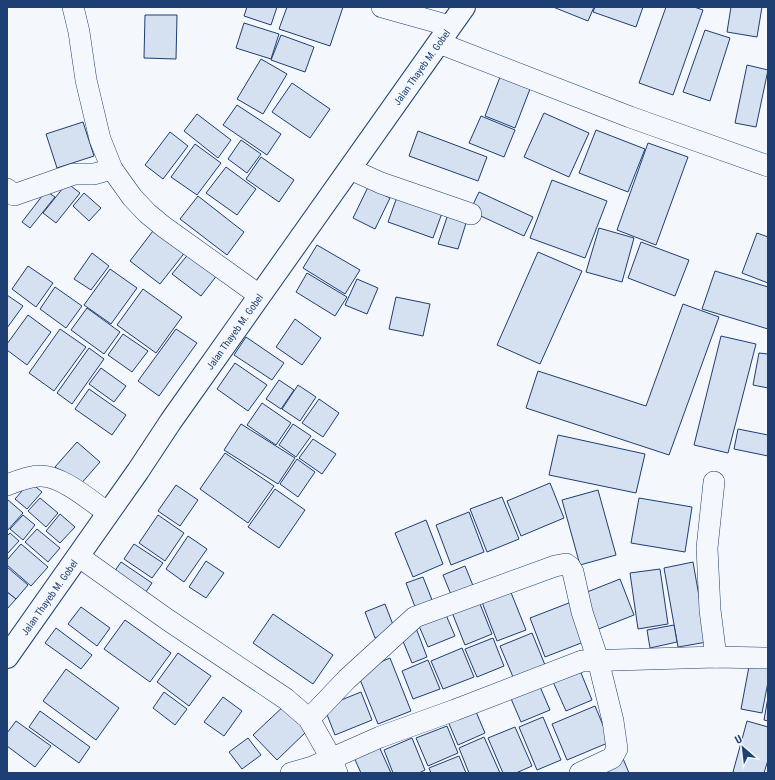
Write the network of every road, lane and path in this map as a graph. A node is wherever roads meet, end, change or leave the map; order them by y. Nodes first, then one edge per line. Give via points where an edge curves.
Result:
1 (73, 7) edge
2 (382, 7) edge
3 (464, 7) edge
4 (445, 35) junction
5 (768, 166) edge
6 (112, 169) junction
7 (350, 169) junction
8 (7, 190) edge
9 (471, 214) dead end
10 (259, 295) junction
11 (714, 482) dead end
12 (7, 485) edge
13 (108, 513) junction
14 (78, 556) junction
15 (7, 657) edge
16 (716, 657) junction
17 (768, 658) edge
18 (598, 660) junction
19 (309, 719) junction
20 (334, 766) edge
21 (291, 773) edge
22 (580, 773) edge

1 - 6 street via 93,110 100,139
2 - 4 street
3 - 4 main road, Jalan Thayeb M. Gobel
4 - 5 street via 630,117
4 - 7 main road, Jalan Thayeb M. Gobel
6 - 8 street via 94,174 74,174 14,195
6 - 10 street via 147,213
7 - 9 street via 381,183
7 - 10 main road, Jalan Thayeb M. Gobel
10 - 13 main road, Jalan Thayeb M. Gobel
11 - 16 street via 707,548 710,610
12 - 13 street via 40,476 54,478
13 - 14 main road, Jalan Thayeb M. Gobel
14 - 15 main road, Jalan Thayeb M. Gobel
14 - 19 street via 286,699
16 - 17 street
16 - 18 street
18 - 19 street via 582,612 573,572 566,564 561,564 415,616 347,679
18 - 20 street via 582,661 562,668 380,737
18 - 22 street via 617,749 612,758
19 - 20 street
20 - 21 street

